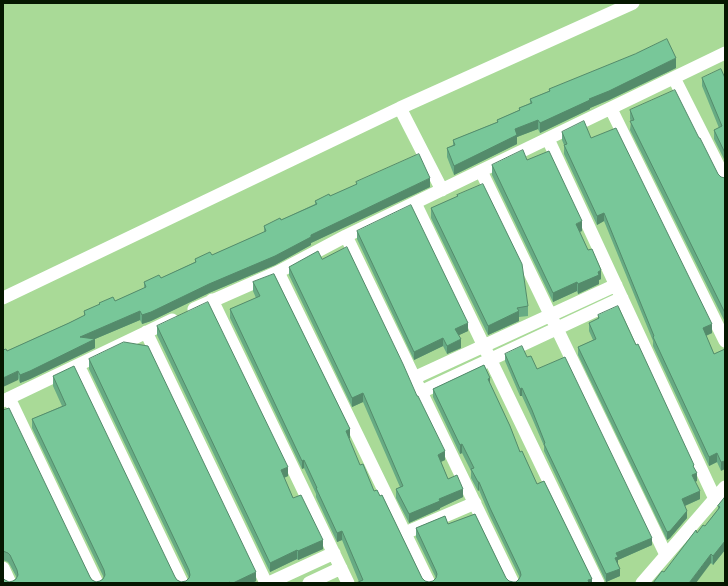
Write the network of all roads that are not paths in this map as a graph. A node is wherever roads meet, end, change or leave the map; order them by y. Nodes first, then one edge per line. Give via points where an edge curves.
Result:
1 (633, 3) edge
2 (725, 53) edge
3 (674, 78) junction
4 (400, 108) junction
5 (611, 109) junction
6 (548, 139) junction
7 (481, 171) junction
8 (725, 179) edge
9 (442, 190) junction
10 (415, 203) junction
11 (346, 236) junction
12 (278, 272) junction
13 (616, 285) junction
14 (3, 298) edge
15 (622, 298) junction
16 (212, 300) junction
17 (551, 315) junction
18 (557, 328) junction
19 (146, 332) junction
20 (725, 342) edge
21 (484, 346) junction
22 (490, 360) junction
23 (78, 365) junction
24 (414, 378) junction
25 (421, 392) junction
26 (6, 399) edge
27 (725, 488) edge
28 (715, 499) junction
29 (475, 503) junction
30 (405, 533) junction
31 (334, 553) junction
32 (666, 555) junction
33 (3, 568) edge
34 (341, 568) junction
35 (10, 583) edge
36 (97, 583) edge
37 (182, 583) edge
38 (266, 583) edge
39 (269, 583) edge
40 (309, 583) edge
41 (348, 583) edge
42 (429, 583) edge
43 (513, 583) edge
44 (598, 583) edge
45 (642, 583) edge

1 - 4 street
2 - 3 street
3 - 5 street
3 - 8 street
4 - 9 street
4 - 14 street
5 - 6 street
5 - 20 street
6 - 7 street
6 - 13 street
7 - 9 street
7 - 17 street
9 - 10 street
10 - 11 street
10 - 21 street
11 - 12 street
11 - 24 street
12 - 16 street
12 - 30 street
13 - 15 street
13 - 17 street
15 - 18 street
15 - 28 street
16 - 19 street
16 - 31 street
17 - 18 street
17 - 21 street
18 - 22 street
18 - 32 street
19 - 23 street
19 - 38 street
21 - 22 street
21 - 24 street
22 - 25 street
22 - 44 street
23 - 26 street
23 - 37 street
24 - 25 street
25 - 29 street
26 - 36 street
27 - 28 street
28 - 32 street
29 - 30 street
29 - 43 street
30 - 42 street
31 - 34 street
31 - 39 street
32 - 45 street
33 - 35 street
34 - 40 street
34 - 41 street

